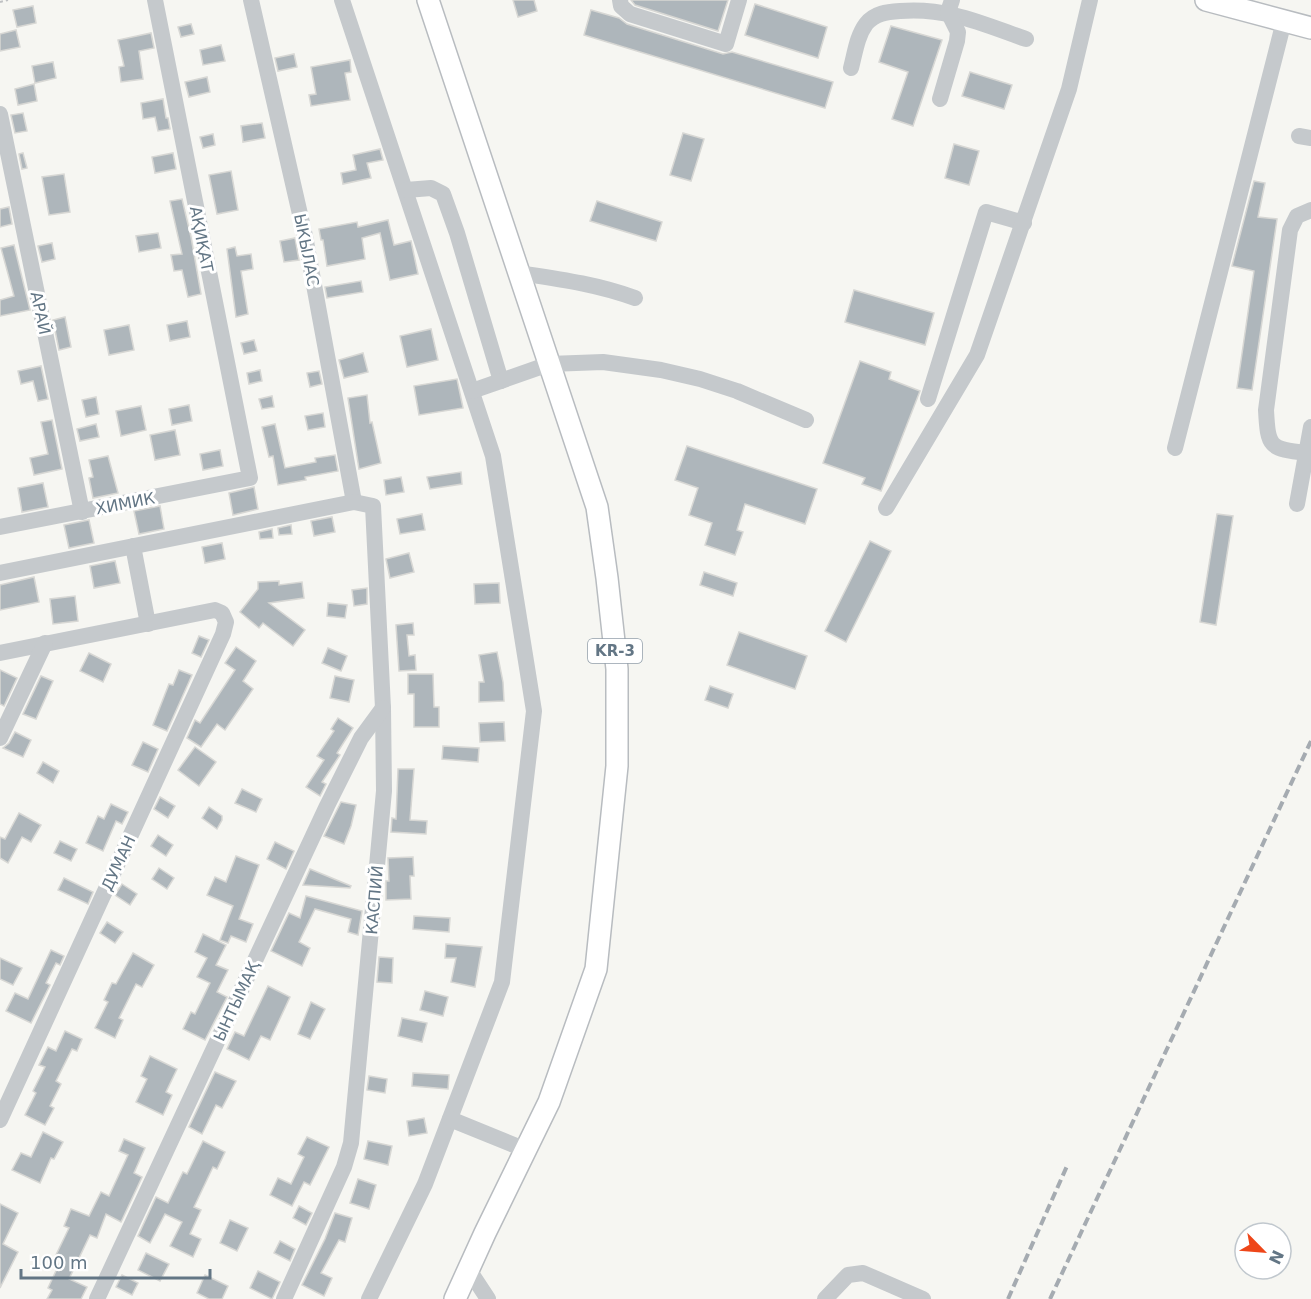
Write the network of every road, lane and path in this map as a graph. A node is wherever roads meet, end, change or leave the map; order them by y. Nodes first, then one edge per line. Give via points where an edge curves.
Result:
1 (8, 0) edge
2 (155, 0) edge
3 (251, 0) edge
4 (342, 0) edge
5 (428, 0) edge
6 (620, 0) edge
7 (739, 0) edge
8 (1090, 0) edge
9 (1217, 1) edge
10 (0, 2) edge
11 (950, 6) edge
12 (1284, 21) junction
13 (1311, 28) edge
14 (1026, 39) dead end
15 (851, 68) dead end
16 (940, 99) dead end
17 (0, 114) edge
18 (406, 190) junction
19 (1311, 210) edge
20 (1024, 223) junction
21 (519, 273) junction
22 (635, 298) dead end
23 (549, 364) junction
24 (501, 381) junction
25 (472, 391) junction
26 (928, 399) dead end
27 (806, 420) dead end
28 (1311, 427) edge
29 (1175, 448) dead end
30 (1306, 453) junction
31 (250, 478) joint
32 (354, 502) junction
33 (1298, 504) dead end
34 (886, 508) dead end
35 (82, 512) junction
36 (0, 527) edge
37 (133, 546) junction
38 (0, 573) edge
39 (148, 624) junction
40 (45, 643) junction
41 (0, 652) edge
42 (383, 708) junction
43 (0, 738) edge
44 (0, 1119) edge
45 (450, 1119) junction
46 (526, 1150) junction
47 (469, 1270) junction
48 (97, 1299) edge
49 (284, 1299) edge
50 (369, 1299) edge
51 (455, 1299) edge
52 (488, 1299) edge
53 (825, 1299) edge
54 (923, 1299) edge

1 - 10 path
2 - 31 street, АҚИҚАТ
3 - 32 street, ЫКЫЛАС via 305,236
4 - 18 street
5 - 21 main road, KR-3
6 - 7 street via 630,14 726,44
8 - 20 street via 1069,89
9 - 12 main road
11 - 14 street
11 - 15 street via 873,17 860,35
11 - 16 street via 958,32
12 - 13 main road
12 - 29 street
17 - 35 street, АРАЙ
18 - 24 street via 431,188 443,194
18 - 25 street
19 - 30 street via 1297,216 1290,230 1266,410 1268,436 1273,444
20 - 26 street via 986,212
20 - 34 street via 977,355
21 - 22 street via 587,283
21 - 23 main road, KR-3
23 - 24 street
23 - 27 street via 603,362 661,370 737,391
23 - 46 main road, KR-3 via 597,507 617,669 617,766 596,969 549,1102
24 - 25 street
25 - 45 street via 493,456 534,711 502,982
28 - 30 street
30 - 33 street
31 - 35 street, ХИМИК
32 - 37 street
32 - 42 street, КАСПИЙ via 373,506
35 - 36 street, ХИМИК
37 - 38 street
37 - 39 street
39 - 40 street
39 - 44 street, ДУМАН via 215,610 226,622
40 - 41 street
40 - 43 street
42 - 48 street, ЫНТЫМАҚ via 361,738 327,806
42 - 49 street, КАСПИЙ via 384,790 351,1143 344,1167
45 - 46 street
45 - 50 street via 425,1184
46 - 47 main road, KR-3
47 - 51 main road, KR-3
47 - 52 street
53 - 54 street via 848,1275 863,1273

